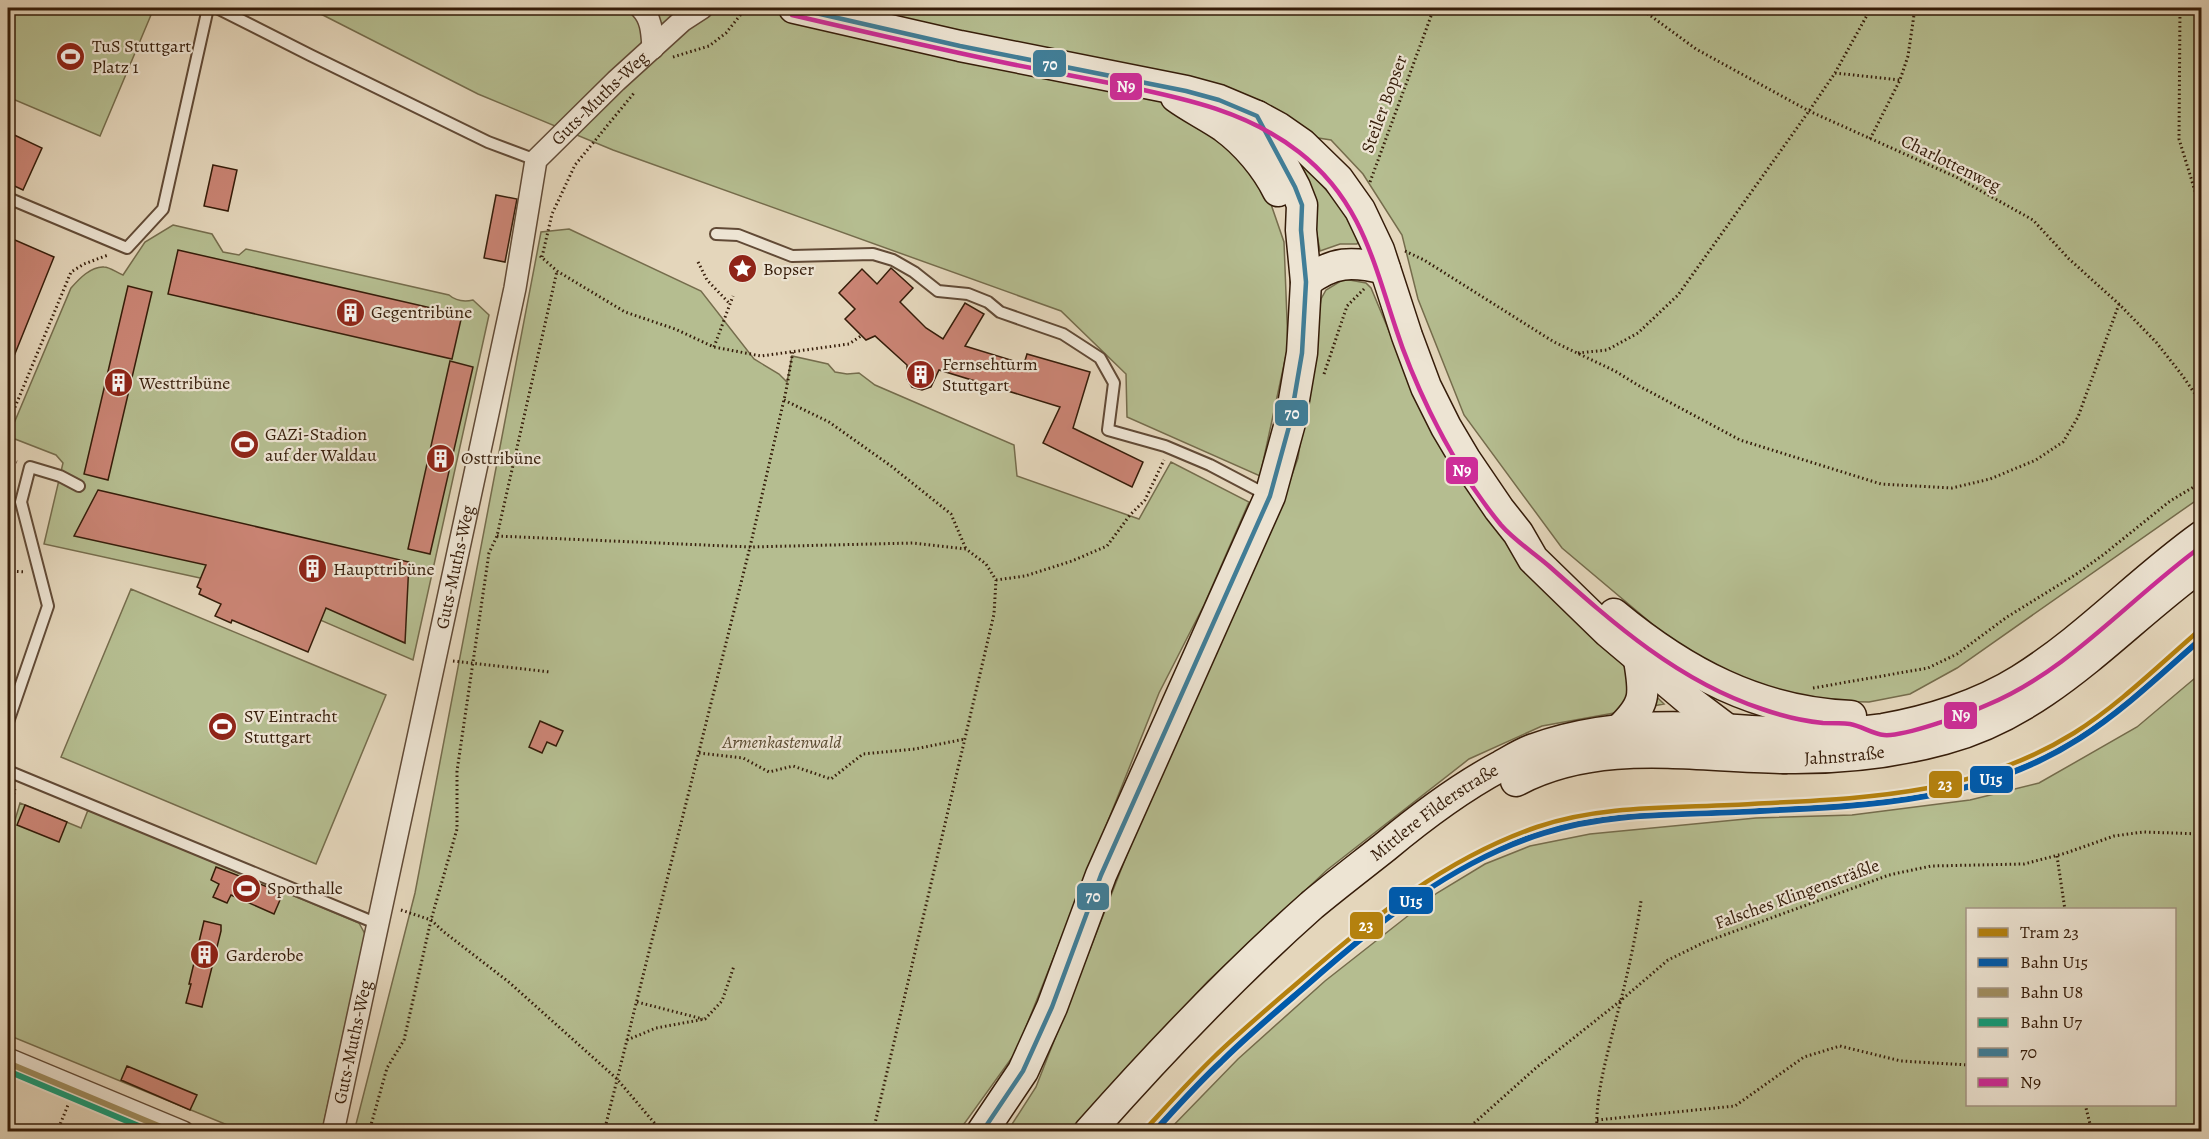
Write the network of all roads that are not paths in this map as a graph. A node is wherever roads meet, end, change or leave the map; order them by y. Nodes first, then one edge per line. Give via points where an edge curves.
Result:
1 (208, 8) edge
2 (217, 8) edge
3 (641, 8) edge
4 (702, 8) edge
5 (794, 8) edge
6 (660, 54) junction
7 (1161, 86) junction
8 (1257, 116) junction
9 (536, 160) junction
10 (8, 198) edge
11 (1301, 230) junction
12 (716, 234) dead end
13 (1382, 260) junction
14 (1306, 282) junction
15 (79, 486) dead end
16 (1270, 496) junction
17 (1518, 533) junction
18 (2202, 536) edge
19 (2202, 566) edge
20 (1639, 660) junction
21 (8, 722) edge
22 (1620, 729) junction
23 (1884, 729) junction
24 (1728, 730) junction
25 (1784, 758) junction
26 (8, 771) edge
27 (380, 914) junction
28 (8, 1059) edge
29 (183, 1131) edge
30 (333, 1131) edge
31 (982, 1131) edge
32 (1089, 1131) edge
33 (1112, 1131) edge

1 - 10 lane via 163,209 127,248
2 - 9 lane via 488,142
3 - 6 street, Guts-Muths-Weg
4 - 6 street, Guts-Muths-Weg via 682,21
5 - 7 main road, Jahnstraße
6 - 9 street, Guts-Muths-Weg via 616,81
7 - 8 main road, Jahnstraße via 1219,100
7 - 11 main road via 1242,143 1262,167
8 - 11 main road via 1302,205
8 - 13 main road, Jahnstraße via 1302,144 1338,179 1360,210
9 - 27 street, Guts-Muths-Weg via 515,288
11 - 14 main road
12 - 16 lane via 738,235 792,256 873,254 893,260 938,291 968,294 1000,312 1063,334 1100,358 1114,383 1108,429 1170,448
13 - 14 main road via 1332,266
13 - 17 main road, Jahnstraße via 1426,387 1465,459
14 - 16 main road via 1302,353 1290,423
15 - 21 lane via 30,468 21,502 48,606
16 - 31 main road via 1101,875 1052,1007 1023,1071
17 - 20 main road, Jahnstraße via 1533,559
17 - 23 main road, Jahnstraße via 1623,622 1707,679 1775,705 1817,715 1859,717
18 - 23 main road, Jahnstraße via 2093,626 2017,682 1967,706
19 - 25 main road, Jahnstraße via 2072,673 1989,723 1945,739 1888,751
20 - 22 main road via 1644,688 1639,709
20 - 24 main road, Jahnstraße
22 - 24 main road, Mittlere Filderstraße
22 - 32 main road, Mittlere Filderstraße via 1585,734 1531,750 1468,784 1414,823 1312,905 1174,1039
23 - 24 main road, Mittlere Filderstraße via 1807,734
24 - 25 main road, Jahnstraße
25 - 33 main road, Mittlere Filderstraße via 1649,751 1595,754 1537,769 1478,801 1396,860 1329,916 1185,1052
26 - 27 lane
27 - 30 street, Guts-Muths-Weg
28 - 29 street

